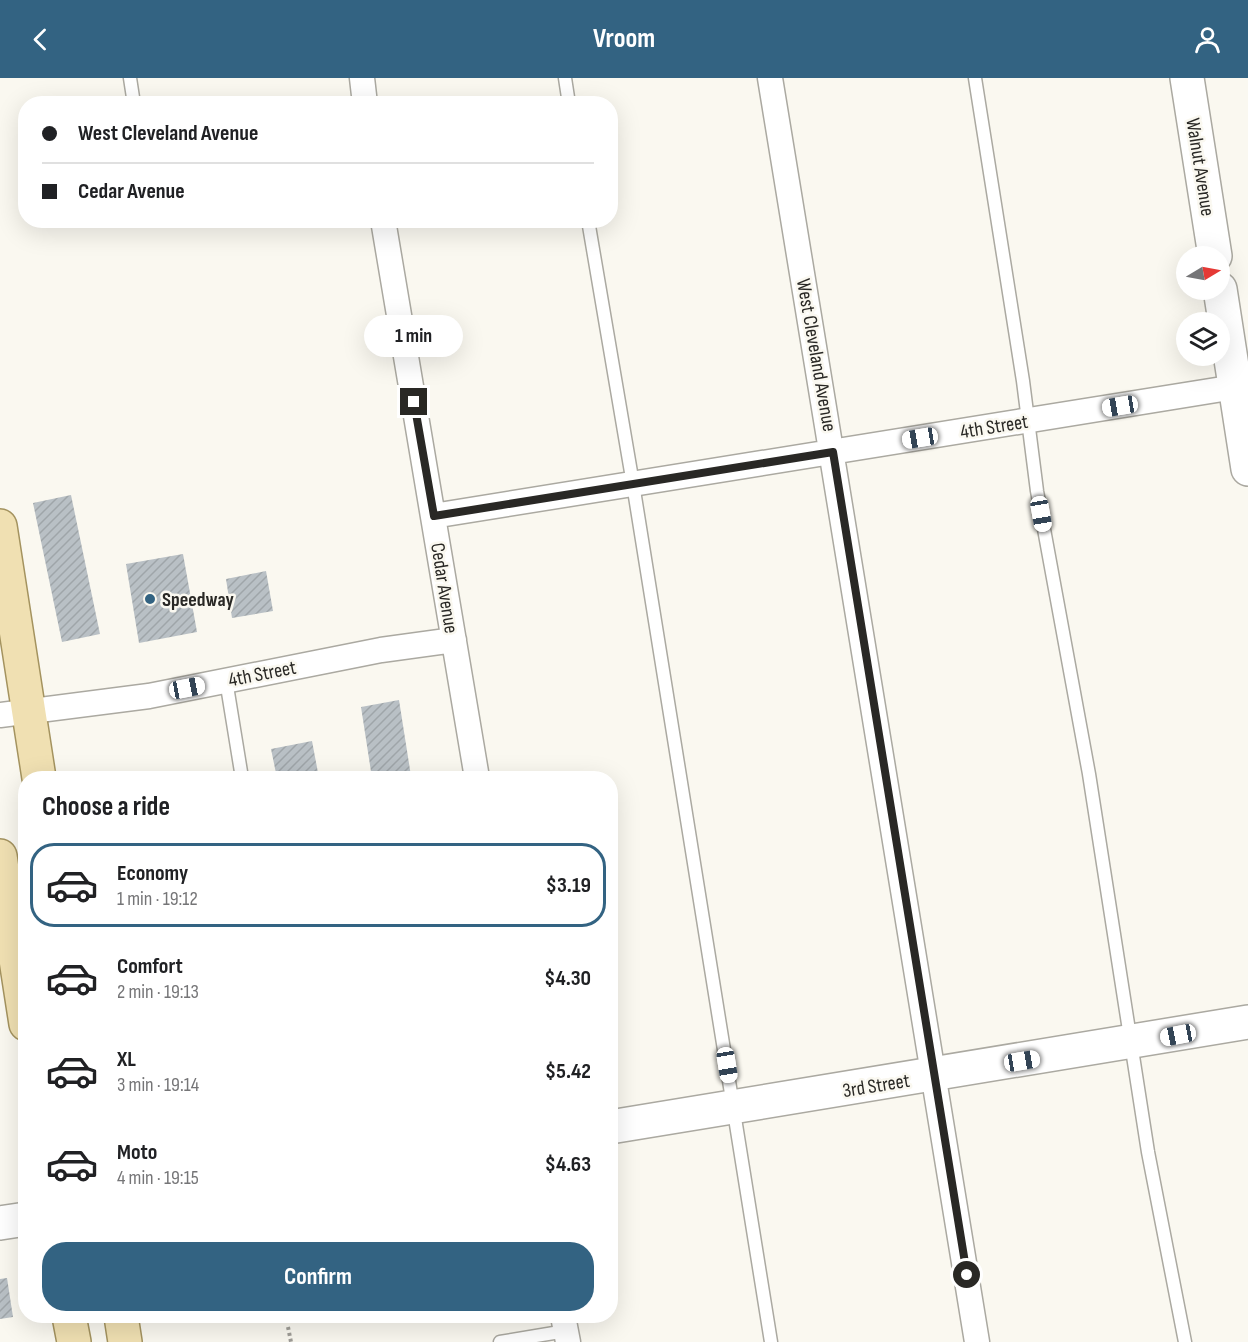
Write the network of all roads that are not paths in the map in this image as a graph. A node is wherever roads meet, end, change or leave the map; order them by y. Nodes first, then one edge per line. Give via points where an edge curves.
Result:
1 (130, 78) edge
2 (362, 78) edge
3 (565, 78) edge
4 (770, 78) edge
5 (975, 78) edge
6 (1187, 78) edge
7 (133, 96) edge
8 (364, 96) edge
9 (568, 96) edge
10 (384, 228) edge
11 (589, 228) edge
12 (1213, 246) edge
13 (1222, 300) edge
14 (1235, 387) junction
15 (1029, 421) junction
16 (833, 452) junction
17 (1248, 469) edge
18 (633, 484) junction
19 (434, 516) junction
20 (0, 526) edge
21 (453, 640) junction
22 (226, 680) junction
23 (15, 713) edge
24 (36, 771) edge
25 (241, 771) edge
26 (476, 771) edge
27 (0, 856) edge
28 (18, 972) edge
29 (1248, 1022) edge
30 (1131, 1044) junction
31 (935, 1076) junction
32 (733, 1108) junction
33 (618, 1126) edge
34 (18, 1220) edge
35 (0, 1223) edge
36 (70, 1323) edge
37 (122, 1323) edge
38 (566, 1330) edge
39 (74, 1342) edge
40 (125, 1342) edge
41 (500, 1342) edge
42 (771, 1342) edge
43 (977, 1342) edge
44 (1185, 1342) edge

1 - 7 lane
2 - 8 street
3 - 9 lane
4 - 16 street, West Cleveland Avenue
5 - 15 lane
6 - 12 street, Walnut Avenue
10 - 19 street, Cedar Avenue
11 - 18 lane
13 - 14 street
14 - 15 street, 4th Street
14 - 17 street
15 - 16 street, 4th Street
15 - 30 lane via 1037,491 1089,774
16 - 18 street, 4th Street
16 - 31 street, West Cleveland Avenue
18 - 19 street, 4th Street
18 - 32 lane
19 - 21 street, Cedar Avenue
20 - 23 main road
21 - 22 street, 4th Street
21 - 26 street, Cedar Avenue
22 - 23 street, 4th Street via 149,696
22 - 25 lane
23 - 24 main road
27 - 28 main road
29 - 30 street, 3rd Street
30 - 31 street, 3rd Street
30 - 44 lane
31 - 32 street, 3rd Street
31 - 43 street, West Cleveland Avenue
32 - 33 street, 3rd Street
32 - 42 lane
34 - 35 street
36 - 39 main road
37 - 40 main road
38 - 41 lane

